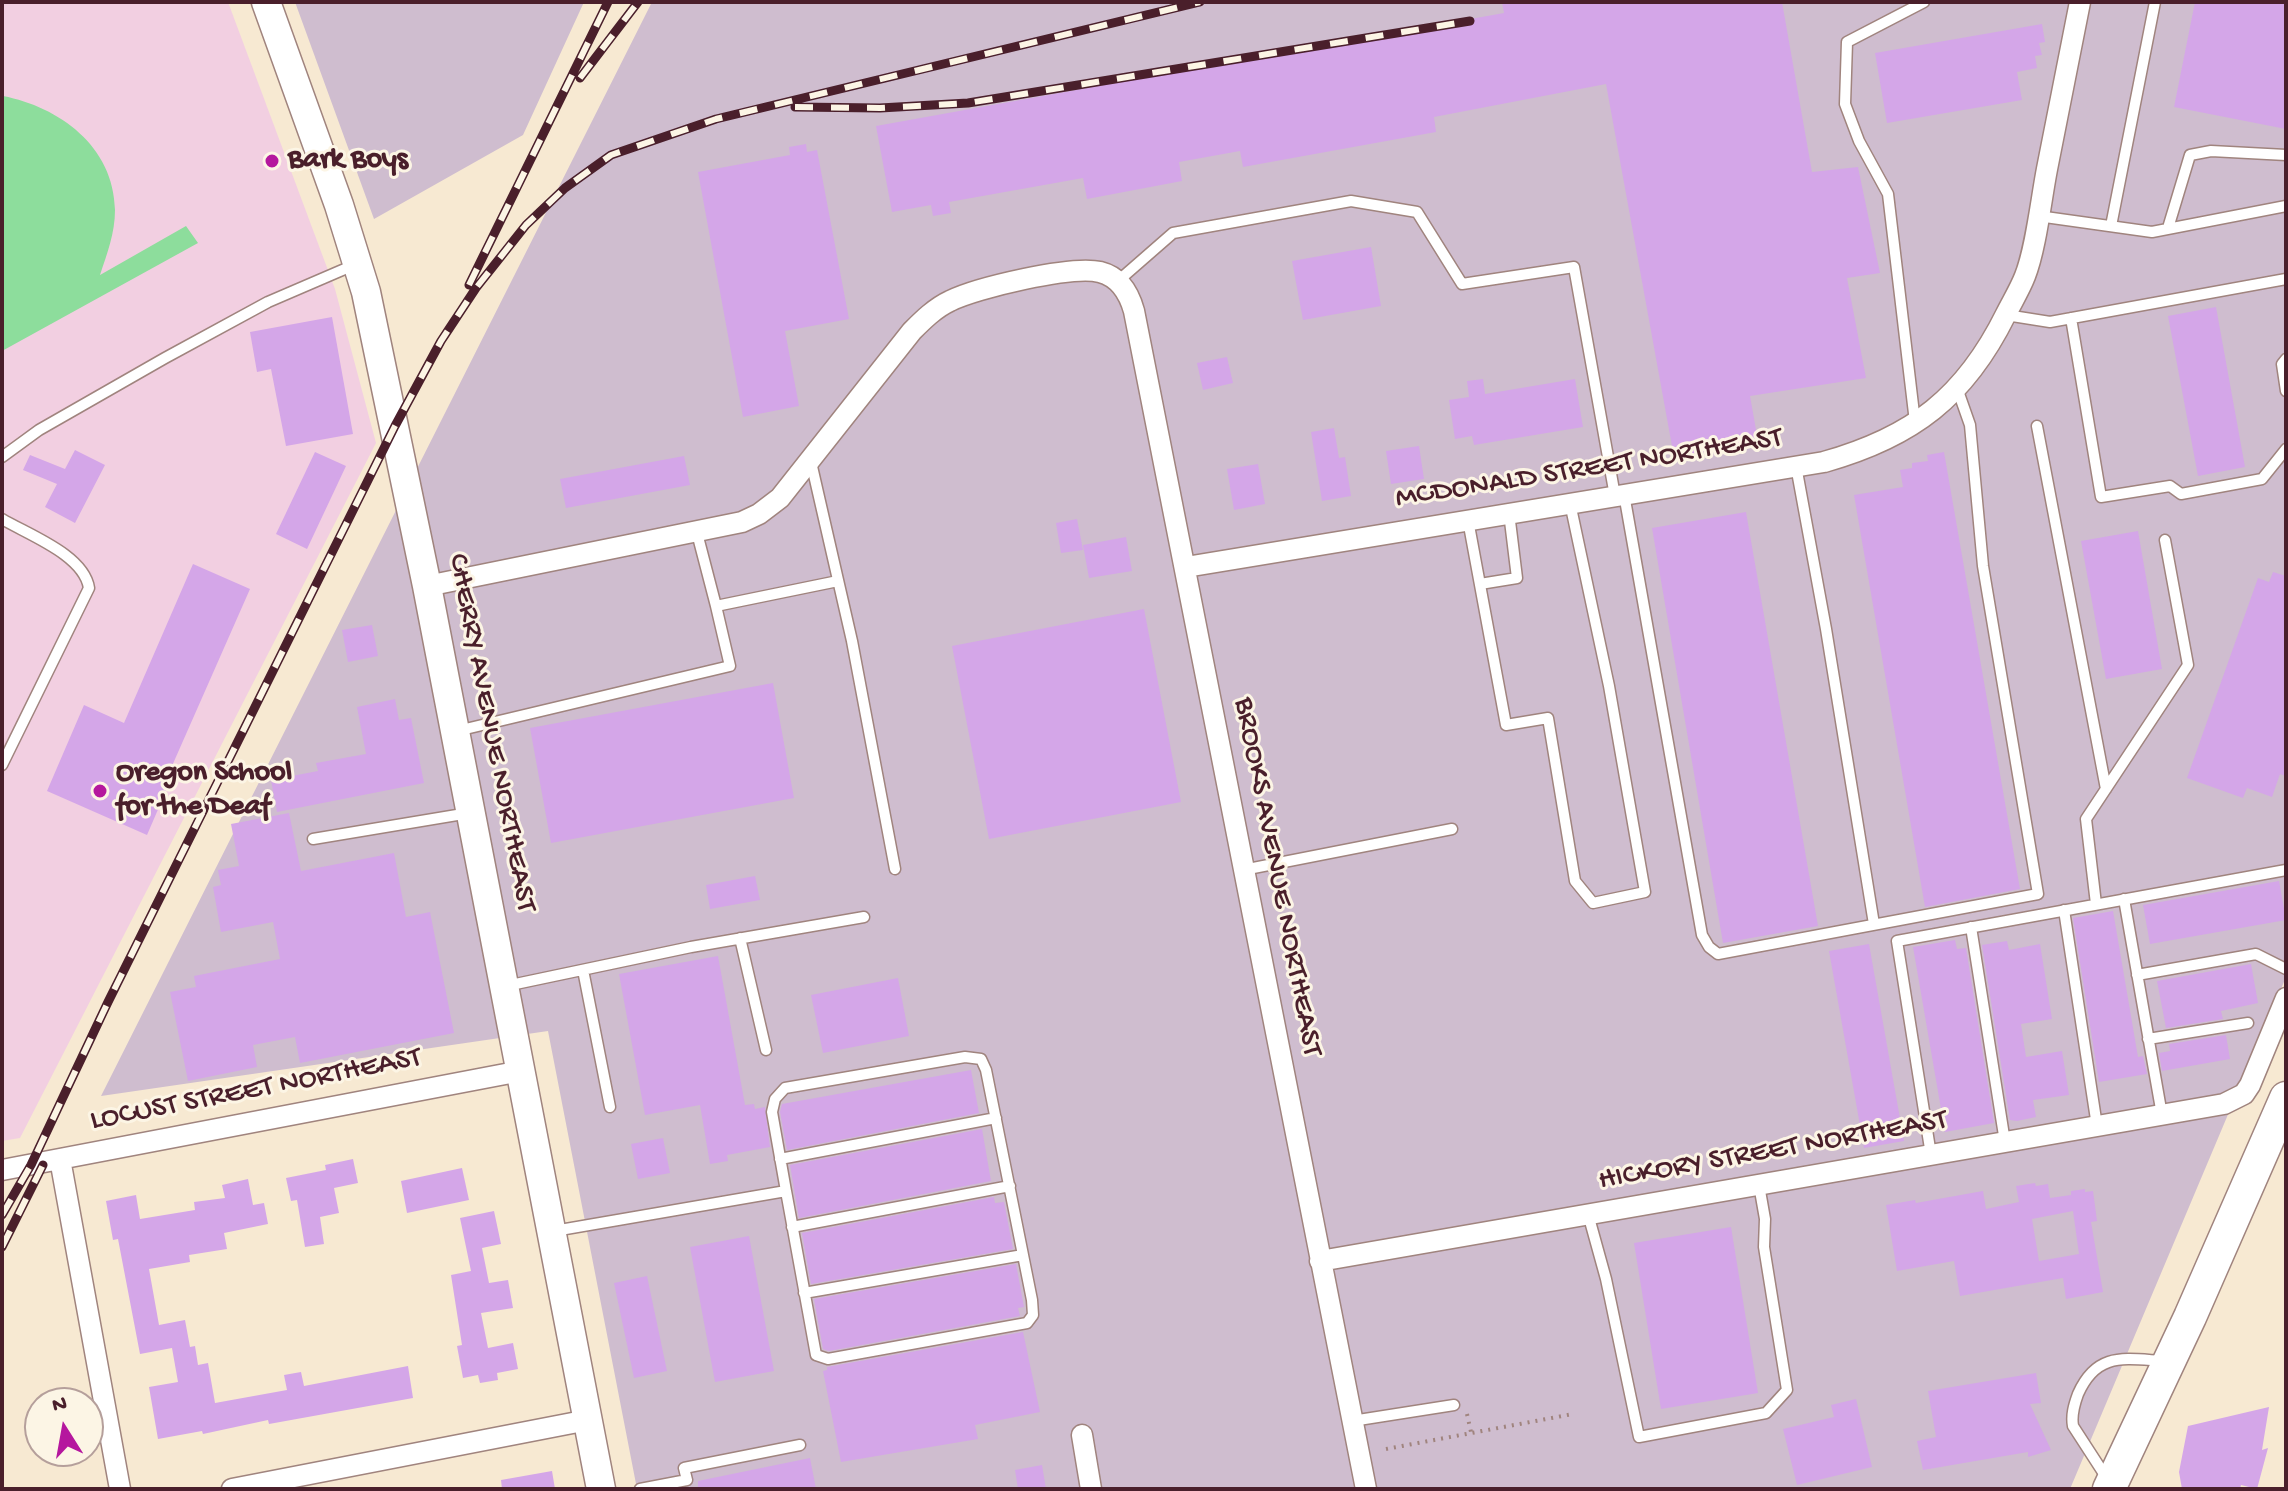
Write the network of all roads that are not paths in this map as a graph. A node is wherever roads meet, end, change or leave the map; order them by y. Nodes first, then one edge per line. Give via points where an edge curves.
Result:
1 (266, 2) edge
2 (1924, 2) edge
3 (2080, 2) edge
4 (2155, 2) edge
5 (2286, 155) edge
6 (2286, 206) edge
7 (2038, 216) junction
8 (2111, 226) junction
9 (2168, 228) junction
10 (358, 263) junction
11 (2286, 279) edge
12 (1118, 281) junction
13 (2006, 315) junction
14 (2071, 318) junction
15 (2286, 359) edge
16 (1957, 388) junction
17 (2286, 391) edge
18 (1915, 423) junction
19 (2037, 426) dead end
20 (2286, 449) edge
21 (2, 457) edge
22 (811, 462) junction
23 (1796, 466) junction
24 (1620, 495) junction
25 (1570, 503) junction
26 (1509, 513) junction
27 (2, 519) edge
28 (1468, 520) junction
29 (697, 533) junction
30 (2165, 540) dead end
31 (1186, 567) junction
32 (838, 581) junction
33 (1480, 584) junction
34 (427, 586) junction
35 (716, 606) junction
36 (455, 731) junction
37 (2, 765) edge
38 (2106, 789) junction
39 (471, 813) junction
40 (1452, 829) dead end
41 (313, 839) dead end
42 (895, 869) dead end
43 (1243, 870) junction
44 (2286, 870) edge
45 (2124, 899) junction
46 (2096, 904) junction
47 (2064, 910) junction
48 (864, 917) dead end
49 (1874, 924) junction
50 (1971, 927) junction
51 (740, 938) junction
52 (2286, 969) edge
53 (583, 970) junction
54 (2137, 975) junction
55 (504, 986) junction
56 (2286, 998) edge
57 (2248, 1023) dead end
58 (2148, 1039) junction
59 (766, 1050) dead end
60 (521, 1071) junction
61 (2286, 1098) edge
62 (610, 1107) dead end
63 (2162, 1115) junction
64 (996, 1118) junction
65 (2097, 1126) junction
66 (2005, 1142) junction
67 (1931, 1155) junction
68 (60, 1159) junction
69 (780, 1159) junction
70 (2, 1170) edge
71 (1759, 1185) junction
72 (1010, 1186) junction
73 (786, 1191) junction
74 (1588, 1214) junction
75 (792, 1227) junction
76 (552, 1232) junction
77 (1023, 1255) junction
78 (1320, 1261) junction
79 (804, 1293) junction
80 (2169, 1361) junction
81 (1454, 1405) dead end
82 (588, 1420) junction
83 (1352, 1421) junction
84 (1082, 1435) dead end
85 (800, 1445) dead end
86 (2110, 1487) edge
87 (120, 1489) edge
88 (232, 1489) edge
89 (601, 1489) edge
90 (640, 1489) edge
91 (1091, 1489) edge
92 (1364, 1489) edge

1 - 10 main road, CHERRY AVENUE NORTHEAST
2 - 18 lane via 1847,42 1845,104 1888,194
3 - 7 street, MCDONALD STREET NORTHEAST
4 - 8 lane
5 - 9 lane via 2190,155
6 - 9 lane
7 - 8 lane
7 - 13 street, MCDONALD STREET NORTHEAST via 2026,275
8 - 9 lane via 2152,232
10 - 21 lane via 268,302 39,430
10 - 34 main road, CHERRY AVENUE NORTHEAST
11 - 14 lane
12 - 22 street via 1101,272 1070,271 981,289 950,301 912,331
12 - 24 lane via 1173,233 1351,201 1417,212 1462,284 1574,267
12 - 31 street, BROOKS AVENUE NORTHEAST via 1130,294
13 - 14 lane via 2050,322
13 - 16 street, MCDONALD STREET NORTHEAST via 1991,345
14 - 20 lane via 2101,497 2170,486 2181,494 2262,479
15 - 17 lane
16 - 18 street, MCDONALD STREET NORTHEAST
16 - 49 lane via 1970,425 1983,566 2038,894
18 - 23 street, MCDONALD STREET NORTHEAST via 1861,452
19 - 38 lane
22 - 29 street via 759,514
22 - 32 lane
23 - 24 street, MCDONALD STREET NORTHEAST
23 - 49 lane
24 - 25 street, MCDONALD STREET NORTHEAST
24 - 49 lane via 1702,935 1709,947 1718,954
25 - 26 street, MCDONALD STREET NORTHEAST
25 - 33 lane via 1645,892 1593,903 1575,881 1548,718 1506,725
26 - 28 street, MCDONALD STREET NORTHEAST
26 - 33 lane via 1517,578
27 - 37 lane via 77,563 89,588
28 - 31 street, MCDONALD STREET NORTHEAST
28 - 33 lane
29 - 34 street
29 - 35 lane
30 - 38 lane via 2188,665
31 - 43 street, BROOKS AVENUE NORTHEAST
32 - 35 lane
32 - 42 lane
34 - 36 main road, CHERRY AVENUE NORTHEAST
35 - 36 lane via 730,666
36 - 39 main road, CHERRY AVENUE NORTHEAST
38 - 46 lane via 2086,819
39 - 41 lane
39 - 55 main road, CHERRY AVENUE NORTHEAST
40 - 43 lane
43 - 78 street, BROOKS AVENUE NORTHEAST
44 - 45 lane
45 - 46 lane
45 - 54 lane
46 - 47 lane
47 - 50 lane
47 - 65 lane
48 - 51 lane
50 - 66 lane
50 - 67 lane via 1897,941
51 - 53 lane
51 - 59 lane
52 - 54 lane via 2256,954
53 - 55 lane
53 - 62 lane
54 - 58 lane
55 - 60 main road, CHERRY AVENUE NORTHEAST
56 - 63 street, HICKORY STREET NORTHEAST via 2244,1094
57 - 58 lane
58 - 63 lane
60 - 68 street, LOCUST STREET NORTHEAST
60 - 76 main road, CHERRY AVENUE NORTHEAST
61 - 80 main road
63 - 65 street, HICKORY STREET NORTHEAST
64 - 69 lane
64 - 69 lane via 981,1059 965,1057 785,1088 772,1112
64 - 72 lane
65 - 66 street, HICKORY STREET NORTHEAST
66 - 67 street, HICKORY STREET NORTHEAST
67 - 71 street, HICKORY STREET NORTHEAST
68 - 70 street, LOCUST STREET NORTHEAST
68 - 87 street
69 - 73 lane
71 - 74 street, HICKORY STREET NORTHEAST
71 - 74 lane via 1787,1390 1766,1413 1639,1437
72 - 75 lane
72 - 77 lane
73 - 75 lane
73 - 76 lane
74 - 78 street, HICKORY STREET NORTHEAST
75 - 79 lane
76 - 82 main road, CHERRY AVENUE NORTHEAST
77 - 79 lane
77 - 79 lane via 1033,1315 1027,1323 828,1359 816,1355
78 - 83 street, BROOKS AVENUE NORTHEAST
80 - 86 main road
80 - 86 lane via 2108,1361 2091,1372 2080,1390 2073,1426
81 - 83 lane
82 - 88 street
82 - 89 main road, CHERRY AVENUE NORTHEAST
83 - 92 street, BROOKS AVENUE NORTHEAST
84 - 91 street
85 - 90 lane via 684,1468 687,1480

